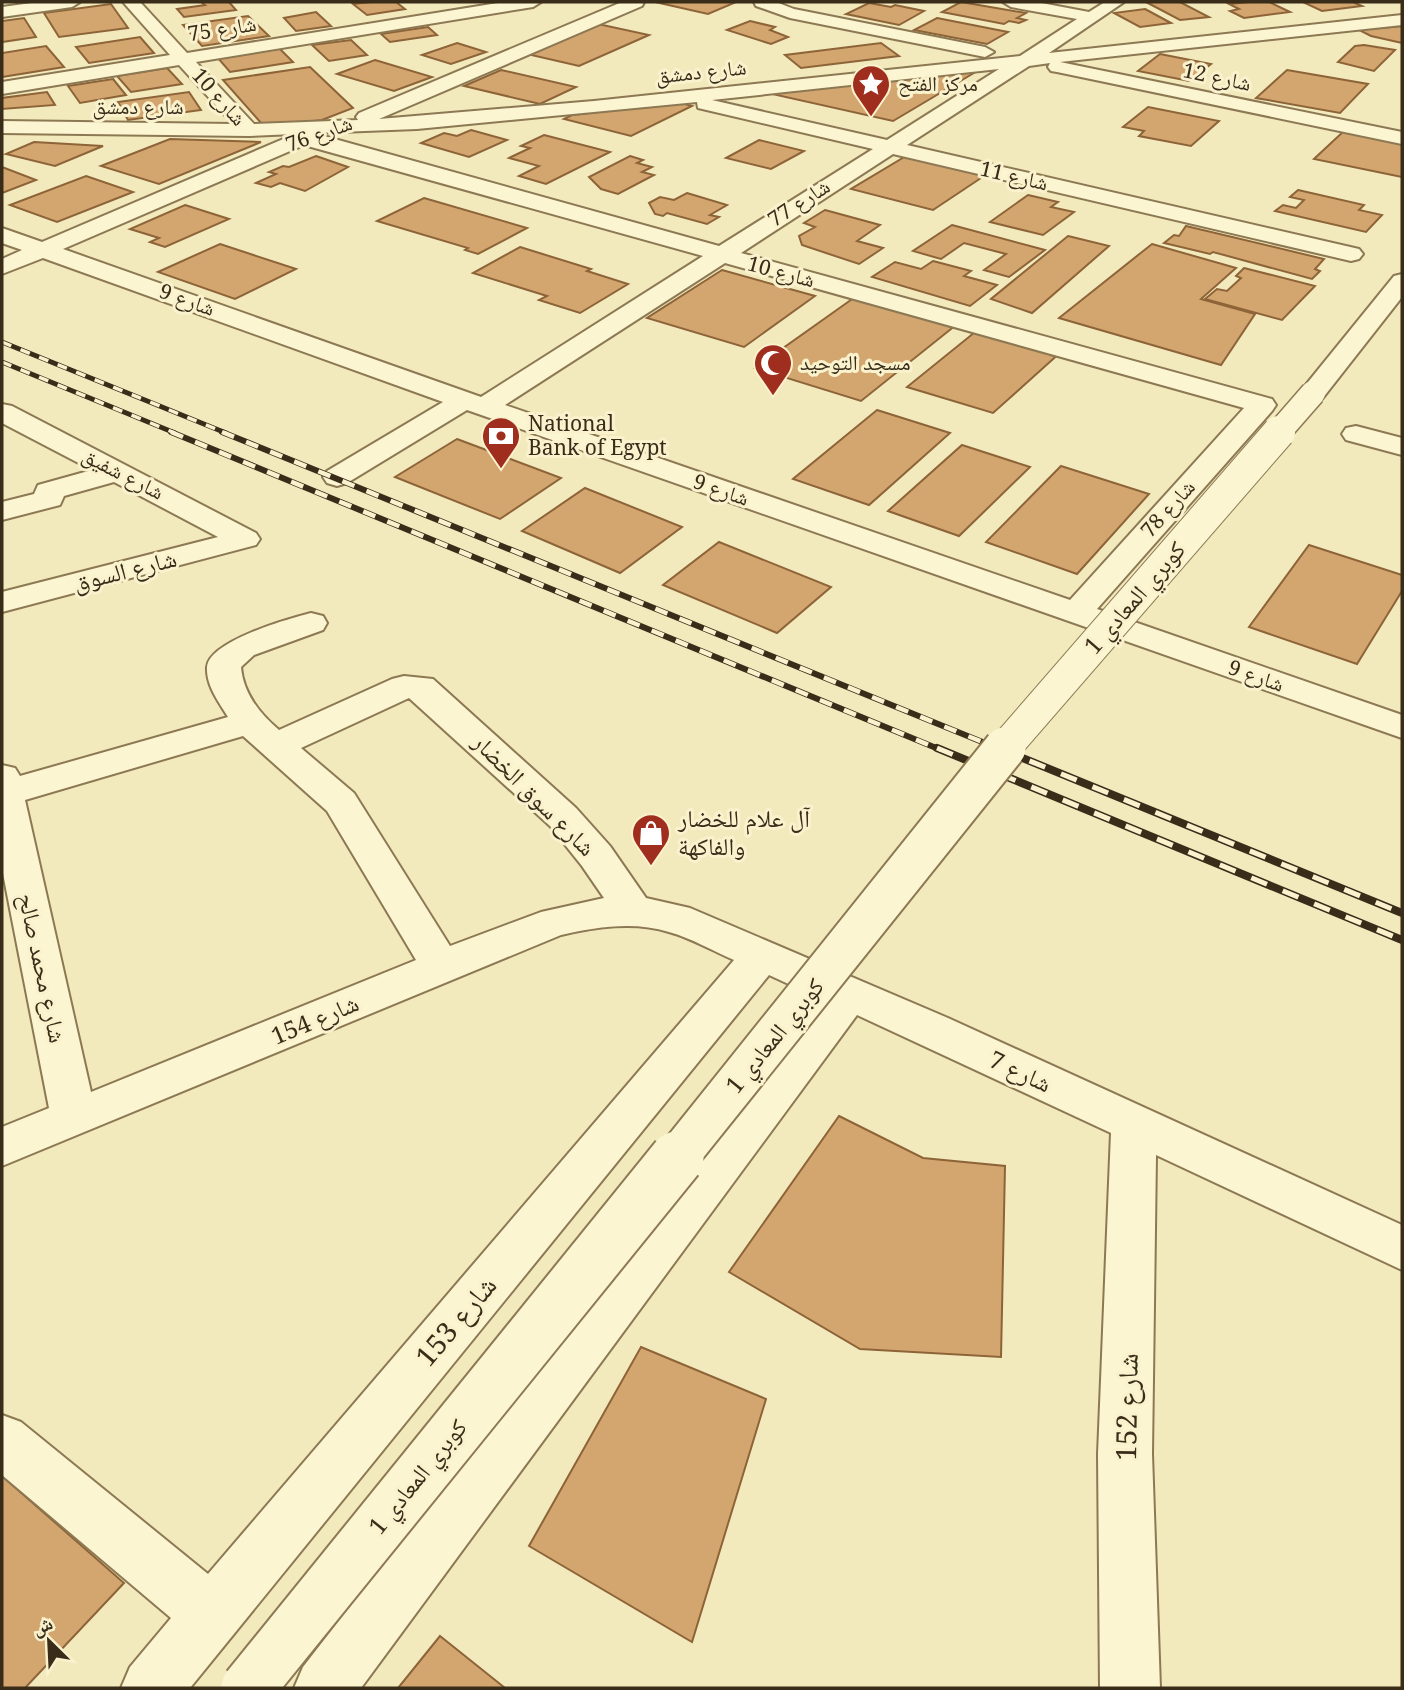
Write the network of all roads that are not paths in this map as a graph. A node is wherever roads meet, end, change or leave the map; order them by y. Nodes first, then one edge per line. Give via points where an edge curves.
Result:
1 (72, 2) edge
2 (131, 2) edge
3 (533, 2) edge
4 (636, 2) edge
5 (762, 2) edge
6 (1011, 2) edge
7 (1116, 2) edge
8 (2, 12) edge
9 (1091, 17) junction
10 (1402, 20) edge
11 (184, 58) junction
12 (1022, 60) junction
13 (2, 88) edge
14 (678, 97) junction
15 (2, 127) edge
16 (335, 128) junction
17 (248, 130) junction
18 (302, 138) junction
19 (1402, 138) edge
20 (888, 146) junction
21 (2, 235) edge
22 (43, 249) junction
23 (1351, 254) dead end
24 (719, 255) junction
25 (2, 267) edge
26 (1402, 281) edge
27 (474, 403) junction
28 (1262, 405) joint
29 (2, 412) edge
30 (1356, 434) dead end
31 (1402, 447) edge
32 (119, 472) junction
33 (337, 477) dead end
34 (2, 511) edge
35 (244, 537) joint
36 (2, 602) edge
37 (1075, 614) junction
38 (311, 624) dead end
39 (1402, 727) edge
40 (262, 734) junction
41 (3, 785) edge
42 (10, 858) edge
43 (633, 911) junction
44 (762, 955) junction
45 (441, 967) junction
46 (848, 995) junction
47 (74, 1118) junction
48 (1134, 1126) junction
49 (2, 1147) edge
50 (1402, 1248) edge
51 (2, 1441) edge
52 (211, 1614) junction
53 (151, 1688) edge
54 (248, 1688) edge
55 (324, 1688) edge
56 (1130, 1688) edge

1 - 8 street
2 - 11 street, شارع 10
3 - 11 street, شارع 75
4 - 16 street, شارع 76
5 - 12 street, شارع 12 via 790,13
6 - 9 street
7 - 9 street, شارع 77
9 - 12 street, شارع 77
10 - 12 street, شارع دمشق
11 - 13 street, شارع 75
11 - 17 street, شارع 10
12 - 14 street, شارع دمشق
12 - 19 street, شارع 12
12 - 20 street, شارع 77
14 - 16 street, شارع دمشق
14 - 20 street, شارع 11
15 - 17 street, شارع دمشق
16 - 17 street, شارع دمشق
16 - 18 street, شارع 76
18 - 22 street, شارع 76
18 - 24 street, شارع 10
20 - 23 street, شارع 11
20 - 24 street, شارع 77
21 - 22 street, شارع 9
22 - 25 street, شارع 76
22 - 27 street, شارع 9
24 - 27 street, شارع 77
24 - 28 street, شارع 10
26 - 54 street, كوبري المعادي 1, bridge via 1313,393 989,766
27 - 33 street, شارع 77
27 - 37 street, شارع 9
28 - 37 street, شارع 78
29 - 32 street, شارع شفيق
30 - 31 street
32 - 34 street via 48,491 50,499
32 - 35 street, شارع شفيق
35 - 36 street, شارع السوق
37 - 39 street, شارع 9
38 - 40 street via 242,648 224,664 225,682
40 - 41 street
40 - 43 street, شارع سوق الخضار via 408,686 424,688 563,817 597,856
40 - 45 street via 341,802
41 - 42 street, شارع محمد صالح
42 - 47 street, شارع محمد صالح
43 - 44 street, شارع 7 via 676,918
43 - 45 street, شارع 154 via 555,922
44 - 46 street, شارع 7
44 - 52 street, شارع 153
45 - 47 street, شارع 154
46 - 48 street, شارع 7 via 933,1030
46 - 55 street
47 - 49 street, شارع 154
48 - 50 street, شارع 7
48 - 56 street, شارع 152 via 1125,1454
51 - 52 street
52 - 53 street, شارع 153

